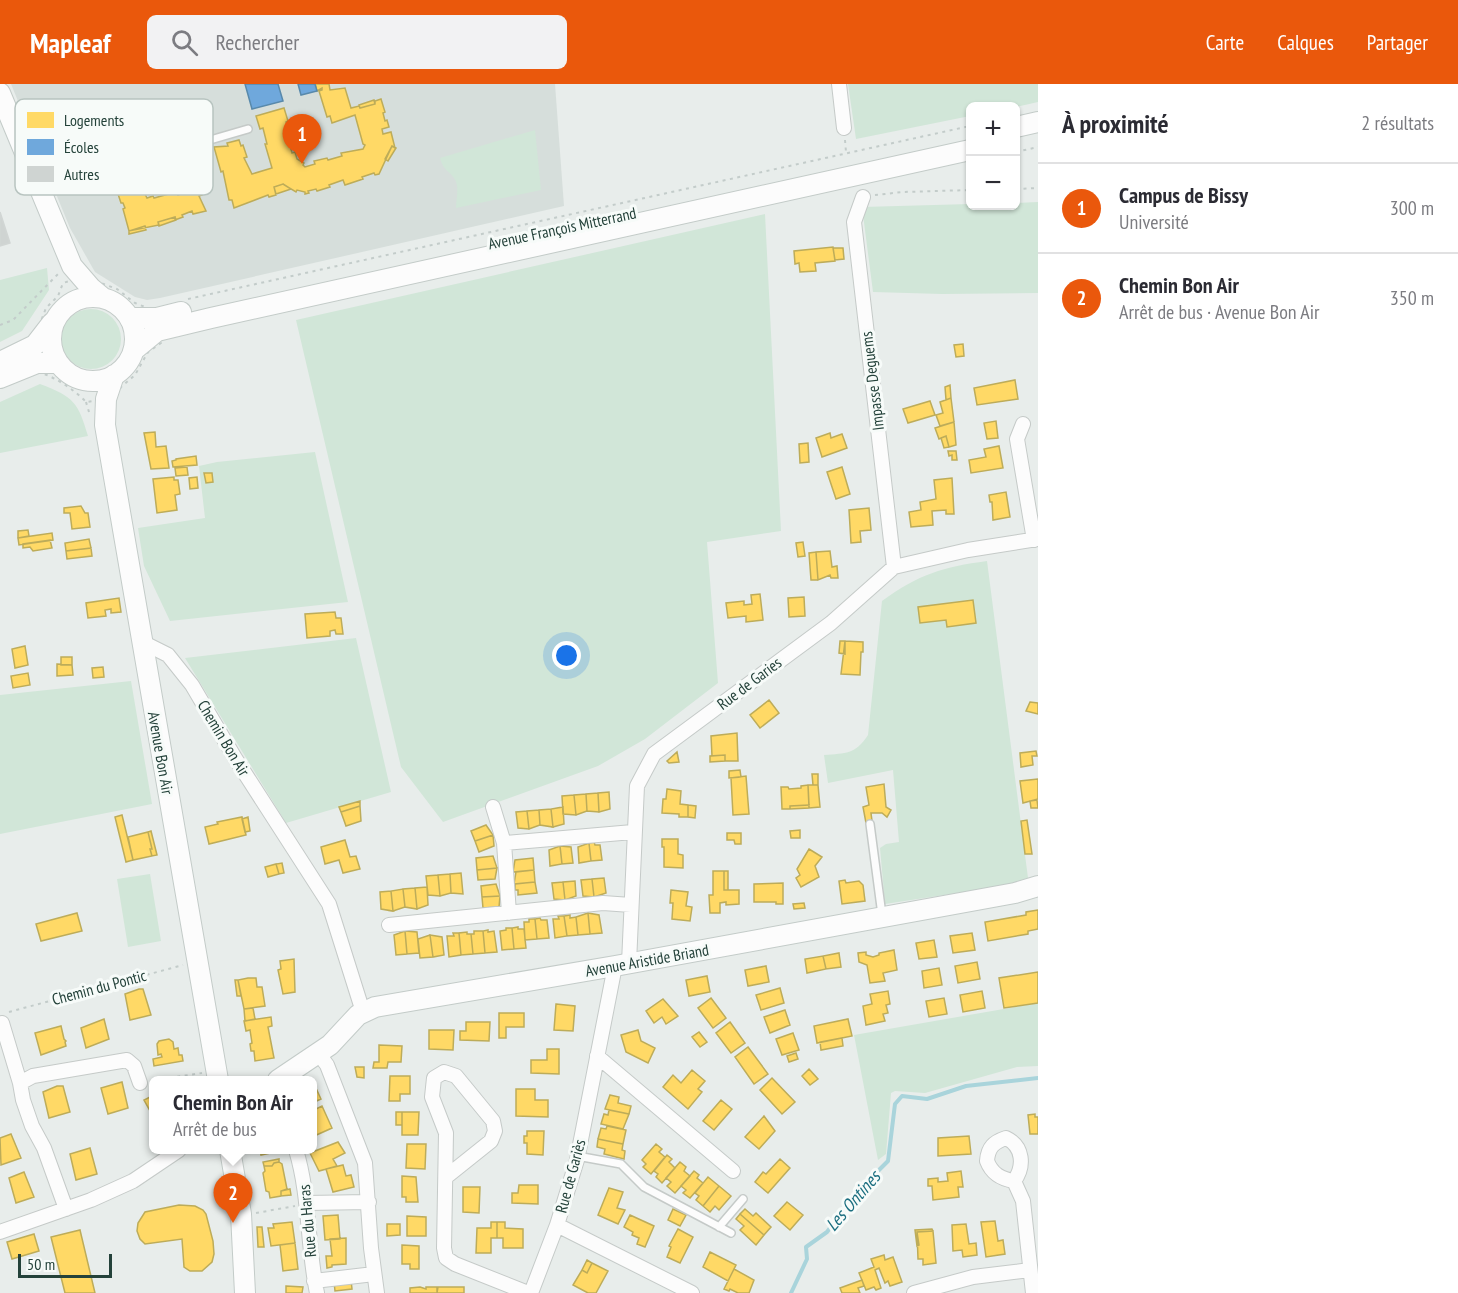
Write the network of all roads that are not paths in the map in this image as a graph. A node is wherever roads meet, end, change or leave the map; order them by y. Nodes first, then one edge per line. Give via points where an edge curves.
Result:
1 (839, 84) edge
2 (0, 93) edge
3 (1038, 122) edge
4 (1020, 126) edge
5 (844, 128) dead end
6 (15, 129) edge
7 (248, 129) dead end
8 (1038, 136) edge
9 (966, 138) edge
10 (213, 139) edge
11 (1020, 140) edge
12 (966, 151) edge
13 (42, 195) edge
14 (863, 197) road end
15 (71, 274) junction
16 (103, 298) junction
17 (61, 312) junction
18 (130, 318) junction
19 (155, 324) junction
20 (134, 350) junction
21 (33, 355) junction
22 (0, 362) edge
23 (57, 363) junction
24 (114, 375) junction
25 (0, 378) edge
26 (74, 378) junction
27 (100, 400) junction
28 (1023, 424) dead end
29 (1036, 539) edge
30 (894, 567) junction
31 (142, 642) junction
32 (493, 807) dead end
33 (870, 824) dead end
34 (633, 832) junction
35 (504, 843) junction
36 (1038, 886) edge
37 (631, 904) junction
38 (509, 913) junction
39 (883, 917) junction
40 (389, 925) dead end
41 (622, 965) junction
42 (363, 1012) junction
43 (1, 1019) edge
44 (318, 1053) junction
45 (597, 1056) junction
46 (218, 1076) edge
47 (284, 1076) edge
48 (20, 1083) junction
49 (140, 1083) dead end
50 (172, 1154) edge
51 (231, 1154) edge
52 (297, 1154) edge
53 (578, 1156) junction
54 (733, 1172) dead end
55 (446, 1177) junction
56 (1014, 1181) dead end
57 (743, 1199) dead end
58 (369, 1202) junction
59 (306, 1203) junction
60 (66, 1209) junction
61 (556, 1225) junction
62 (719, 1227) junction
63 (0, 1232) edge
64 (731, 1233) dead end
65 (1030, 1270) junction
66 (374, 1274) junction
67 (315, 1287) edge
68 (245, 1293) edge
69 (377, 1293) edge
70 (530, 1293) edge
71 (692, 1293) edge
72 (914, 1293) edge
73 (1033, 1293) edge

1 - 5 street
2 - 6 main road
3 - 4 main road
7 - 10 lane
8 - 11 main road
9 - 19 main road, Avenue François Mitterrand
12 - 19 main road, Avenue François Mitterrand
13 - 15 main road
14 - 30 street, Impasse Deguems via 854,222
15 - 16 main road
15 - 17 main road
16 - 17 main road via 82,298
16 - 18 main road via 118,305
17 - 21 main road via 35,345
17 - 23 main road via 50,341
18 - 19 main road, Avenue François Mitterrand
18 - 20 main road
19 - 20 main road, Avenue François Mitterrand
20 - 24 main road via 129,362
21 - 22 main road
21 - 23 main road
21 - 25 main road
23 - 26 main road
24 - 26 main road via 96,381
24 - 27 main road
26 - 27 main road, Avenue Bon Air
27 - 31 main road, Avenue Bon Air
28 - 29 street via 1017,439
29 - 30 street, Rue de Garies
30 - 34 street, Rue de Garies via 831,622 654,754 637,786
31 - 42 street, Chemin Bon Air via 168,655 192,685 329,904
31 - 46 main road, Avenue Bon Air
32 - 35 street
33 - 39 lane
34 - 35 street
34 - 37 street, Rue de Garies
35 - 38 street
36 - 39 main road, Avenue Aristide Briand
37 - 38 street via 603,903
37 - 41 street, Rue de Garies
38 - 40 street
39 - 41 main road, Avenue Aristide Briand
41 - 42 main road, Avenue Aristide Briand
41 - 45 street, Rue de Gariès
42 - 44 main road, Avenue Aristide Briand
43 - 48 street
44 - 47 main road, Avenue Aristide Briand
44 - 58 street via 327,1065 365,1163
45 - 53 street, Rue de Gariès
45 - 54 street
48 - 49 street via 33,1076 127,1060 134,1066
48 - 60 street via 32,1126
50 - 60 street via 133,1181
51 - 68 main road via 241,1214
52 - 59 street, Rue du Haras
53 - 61 street, Rue de Gariès
53 - 62 lane via 621,1164 644,1187
55 - 55 street via 446,1133 432,1097 434,1078 444,1072 456,1076 493,1121 495,1131 491,1141
55 - 70 street via 446,1258
56 - 65 street via 1023,1201
57 - 62 lane
58 - 59 street
58 - 66 street
59 - 67 street, Rue du Haras
60 - 63 street
61 - 70 street, Rue de Gariès
61 - 71 street
62 - 64 lane
65 - 72 street via 973,1277
65 - 73 street
66 - 67 street
66 - 69 street

